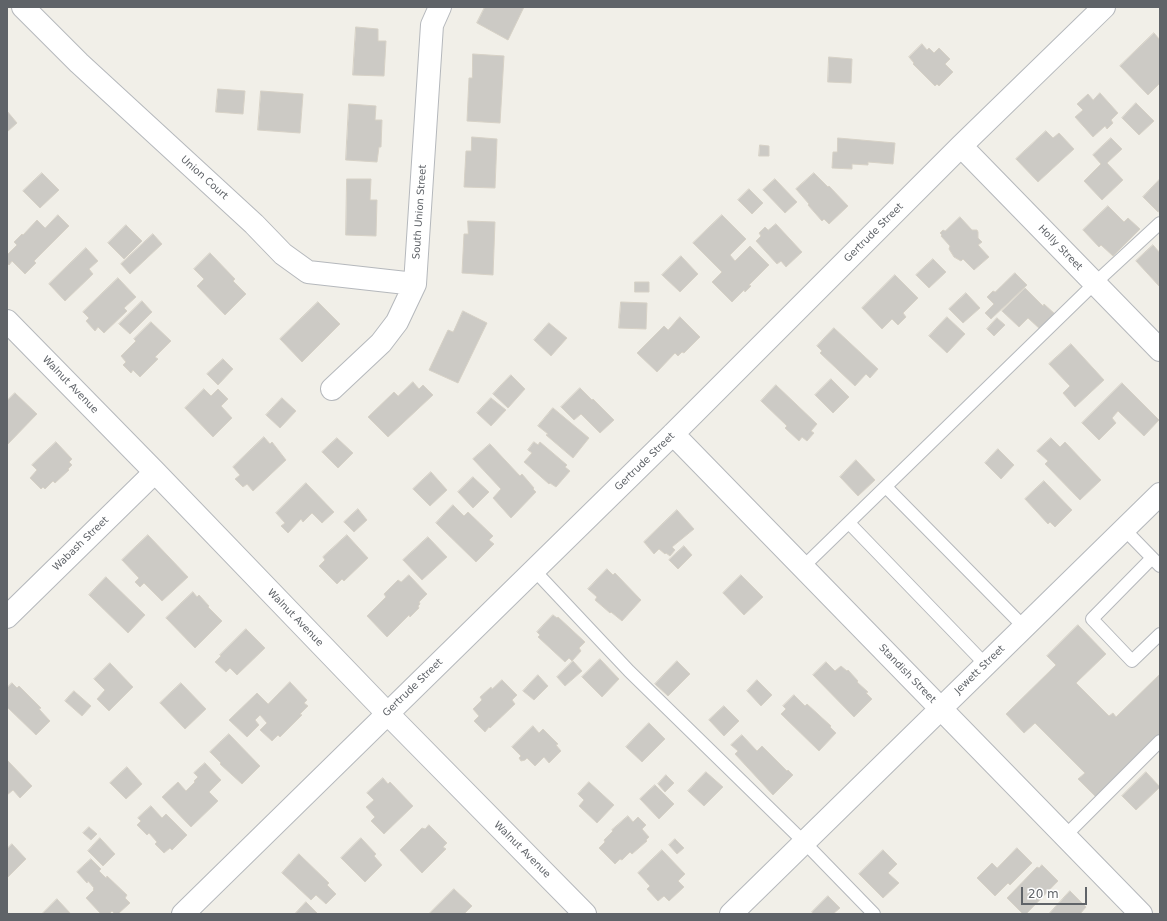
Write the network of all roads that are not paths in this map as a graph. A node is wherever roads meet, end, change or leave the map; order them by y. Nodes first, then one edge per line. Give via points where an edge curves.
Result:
1 (24, 7) edge
2 (440, 7) edge
3 (1104, 7) edge
4 (960, 146) junction
5 (1160, 224) edge
6 (1095, 283) junction
7 (415, 284) junction
8 (7, 321) edge
9 (1160, 350) edge
10 (332, 389) dead end
11 (673, 434) junction
12 (155, 472) junction
13 (886, 487) junction
14 (1160, 494) edge
15 (849, 523) junction
16 (1124, 529) junction
17 (1156, 562) edge
18 (803, 567) junction
19 (534, 570) junction
20 (7, 617) edge
21 (1024, 627) junction
22 (1160, 634) edge
23 (986, 664) junction
24 (941, 709) junction
25 (387, 713) junction
26 (1160, 741) edge
27 (1065, 836) junction
28 (804, 842) junction
29 (183, 914) edge
30 (585, 914) edge
31 (731, 914) edge
32 (874, 914) edge
33 (1141, 914) edge

1 - 7 street, Union Court via 79,63 220,192 283,254 308,272
2 - 7 street, South Union Street via 432,25
3 - 4 street, Gertrude Street
4 - 6 street, Holly Street
4 - 11 street, Gertrude Street
5 - 6 lane
6 - 9 street, Holly Street
6 - 13 lane
7 - 10 street, South Union Street via 397,322 381,343
8 - 12 street, Walnut Avenue
11 - 18 street, Standish Street
11 - 19 street, Gertrude Street
12 - 20 street, Wabash Street
12 - 25 street, Walnut Avenue
13 - 15 lane
13 - 21 lane
14 - 16 street, Jewett Street
15 - 18 lane
15 - 23 lane
16 - 17 lane
16 - 21 street, Jewett Street
17 - 22 lane via 1092,619 1132,662
18 - 24 street, Standish Street
19 - 25 street, Gertrude Street
19 - 28 lane via 630,671
21 - 23 street, Jewett Street
23 - 24 street, Jewett Street
24 - 27 street, Standish Street
24 - 28 street, Jewett Street
25 - 29 street, Gertrude Street
25 - 30 street, Walnut Avenue
26 - 27 lane
27 - 33 street, Standish Street
28 - 31 street, Jewett Street
28 - 32 lane

